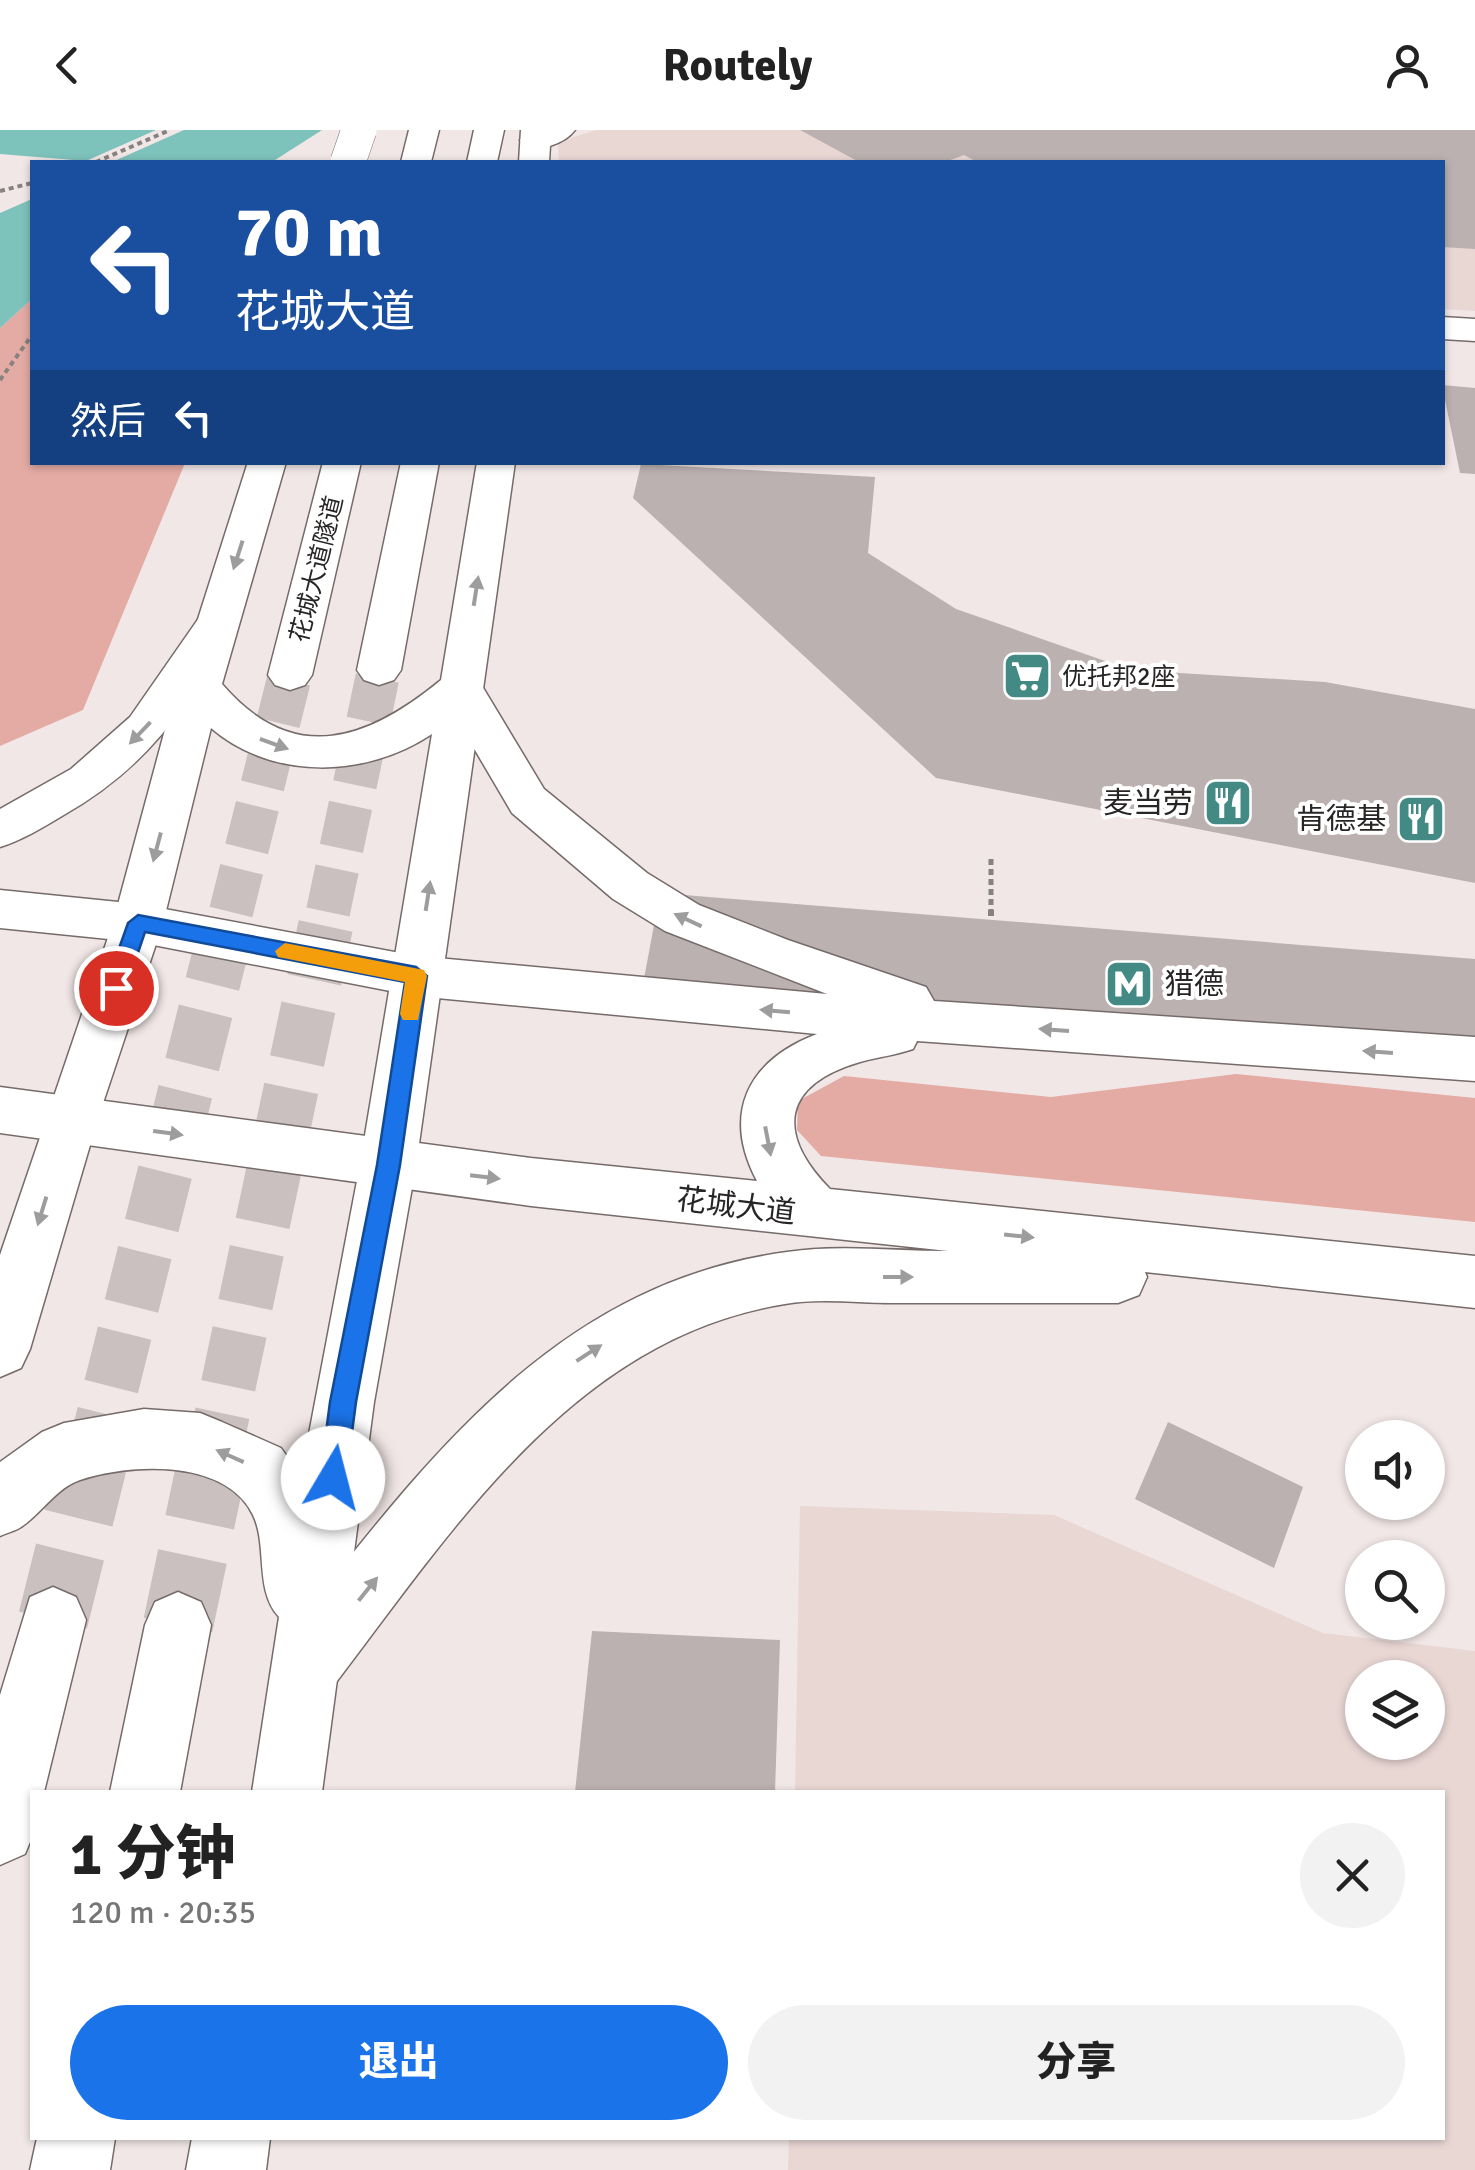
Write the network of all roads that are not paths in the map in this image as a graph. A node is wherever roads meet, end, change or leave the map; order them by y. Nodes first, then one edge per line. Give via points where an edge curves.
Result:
1 (424, 130) edge
2 (489, 130) edge
3 (377, 143) edge
4 (351, 160) edge
5 (416, 160) edge
6 (482, 160) edge
7 (1445, 328) edge
8 (1475, 330) edge
9 (267, 465) edge
10 (341, 465) edge
11 (419, 465) edge
12 (496, 465) edge
13 (216, 624) junction
14 (378, 670) tunnel mouth
15 (290, 675) tunnel mouth
16 (199, 685) junction
17 (460, 687) junction
18 (0, 830) edge
19 (0, 909) edge
20 (138, 923) junction
21 (416, 976) junction
22 (977, 1024) junction
23 (1475, 1059) edge
24 (0, 1110) edge
25 (71, 1118) junction
26 (388, 1165) junction
27 (818, 1216) junction
28 (1452, 1279) edge
29 (0, 1349) edge
30 (0, 1505) edge
31 (53, 1620) tunnel mouth
32 (178, 1625) tunnel mouth
33 (307, 1665) junction
34 (144, 1790) edge
35 (286, 1790) edge
36 (0, 1829) edge
37 (76, 2140) edge
38 (231, 2140) edge
39 (70, 2170) edge
40 (226, 2170) edge

1 - 5 main road
2 - 6 main road
3 - 4 main road, bridge
7 - 8 main road
9 -> 13 main road
10 - 15 main road, 花城大道隧道
11 - 14 main road
17 -> 12 main road
13 - 16 main road
13 -> 18 main road via 146,728 86,782
16 -> 17 main road via 256,738 293,751 339,752 397,734
16 -> 20 main road
21 -> 17 main road
22 -> 17 main road via 752,947 682,918 630,886 528,801
19 - 20 main road
20 - 21 main road
20 - 25 main road
22 -> 21 main road
21 - 26 main road
23 -> 22 main road
22 -> 27 main road via 839,1044 801,1064 773,1092 764,1122 772,1162 790,1192
24 - 25 main road, 花城大道
25 -> 26 main road, 花城大道
25 -> 29 main road
26 -> 27 main road, 花城大道
26 - 33 main road via 343,1402
27 -> 28 main road, 花城大道
33 -> 28 main road via 488,1439 558,1373 632,1326 719,1292 785,1277
33 -> 30 main road via 285,1507 259,1469 200,1443 144,1439 64,1454
31 - 36 main road
32 - 34 main road
33 - 35 main road
37 - 39 main road
38 - 40 main road

